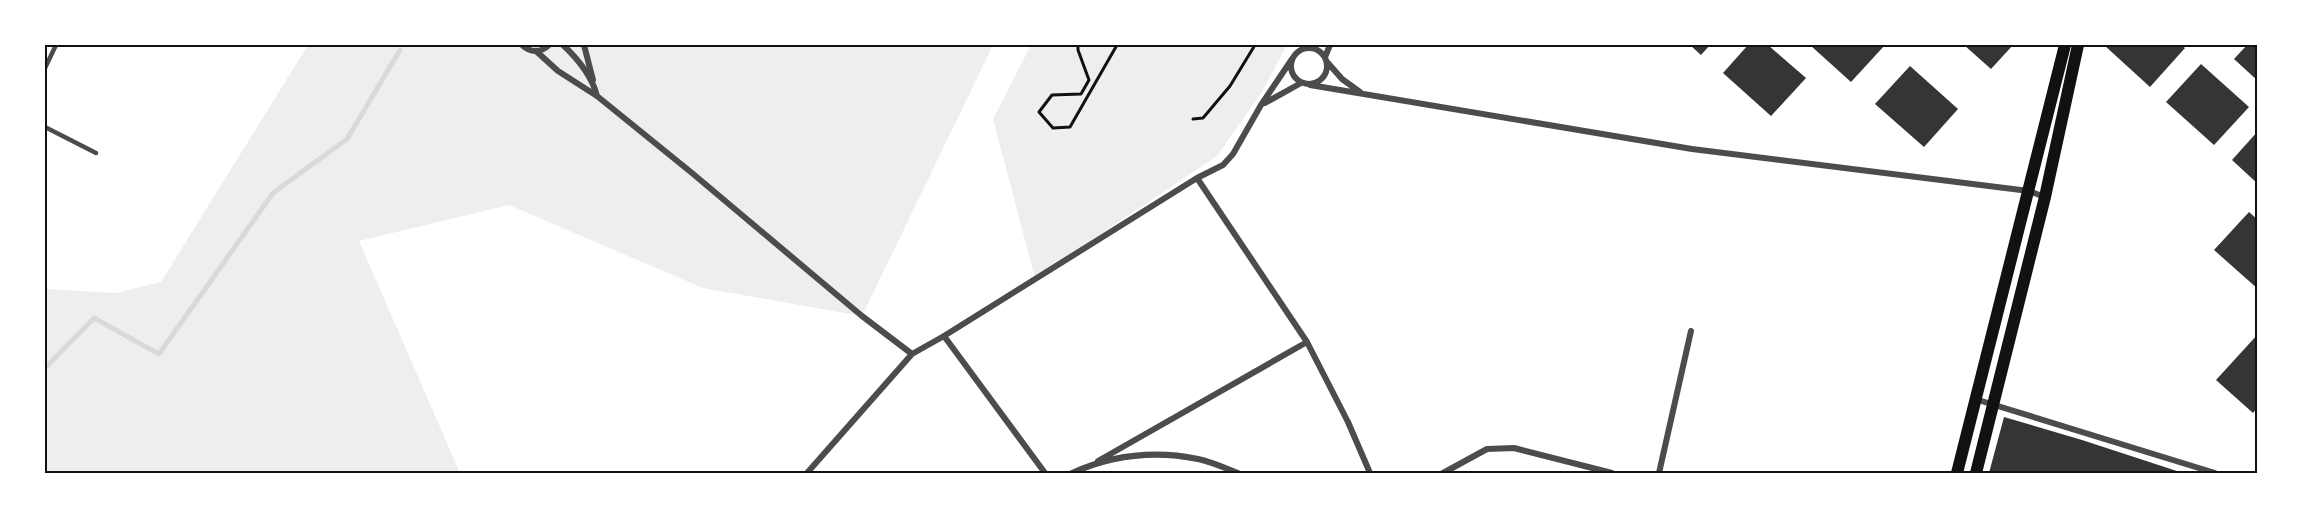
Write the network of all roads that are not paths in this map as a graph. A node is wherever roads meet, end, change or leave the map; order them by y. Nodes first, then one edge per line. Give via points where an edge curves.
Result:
1 (56, 45) edge
2 (522, 45) edge
3 (549, 45) edge
4 (563, 45) edge
5 (584, 45) edge
6 (1330, 45) edge
7 (2065, 45) edge
8 (2078, 45) edge
9 (1301, 48) edge
10 (536, 51) junction
11 (1292, 59) junction
12 (1327, 60) junction
13 (45, 68) edge
14 (594, 83) junction
15 (1301, 83) junction
16 (1310, 85) junction
17 (1363, 94) junction
18 (597, 96) junction
19 (1262, 105) junction
20 (2047, 123) junction
21 (45, 127) edge
22 (2060, 129) junction
23 (96, 153) dead end
24 (1197, 178) junction
25 (2029, 190) junction
26 (2045, 197) junction
27 (1691, 331) dead end
28 (944, 336) junction
29 (1307, 342) junction
30 (912, 354) junction
31 (1975, 399) junction
32 (1994, 404) junction
33 (1098, 461) junction
34 (807, 473) edge
35 (1045, 473) edge
36 (1072, 473) edge
37 (1238, 473) edge
38 (1370, 473) edge
39 (1443, 473) edge
40 (1612, 473) edge
41 (1659, 473) edge
42 (1957, 473) edge
43 (1977, 473) edge
44 (2215, 473) edge

1 - 13 lane
2 - 10 street
3 - 10 street
4 - 14 street
5 - 14 street
6 - 12 street
7 - 20 main road
8 - 22 main road
9 - 11 street
9 - 12 street via 1318,50
10 - 18 street via 558,72
11 - 15 street via 1291,69
11 - 19 street
12 - 16 street via 1327,73
12 - 17 street via 1342,79
14 - 18 street
15 - 16 street
15 - 19 street
16 - 17 street
17 - 25 street via 1692,149
18 - 30 street
19 - 24 street via 1233,154 1223,165
20 - 22 lane
20 - 25 main road
21 - 23 lane
22 - 26 main road
24 - 28 street
24 - 29 street
25 - 26 street
25 - 31 main road
26 - 32 main road
27 - 41 street
28 - 30 street
28 - 35 street
29 - 33 street
29 - 38 street
30 - 34 street
31 - 32 street
31 - 42 main road
32 - 43 main road
32 - 44 street
33 - 36 street
33 - 37 street via 1149,454 1199,459
39 - 40 street via 1487,449 1514,448

